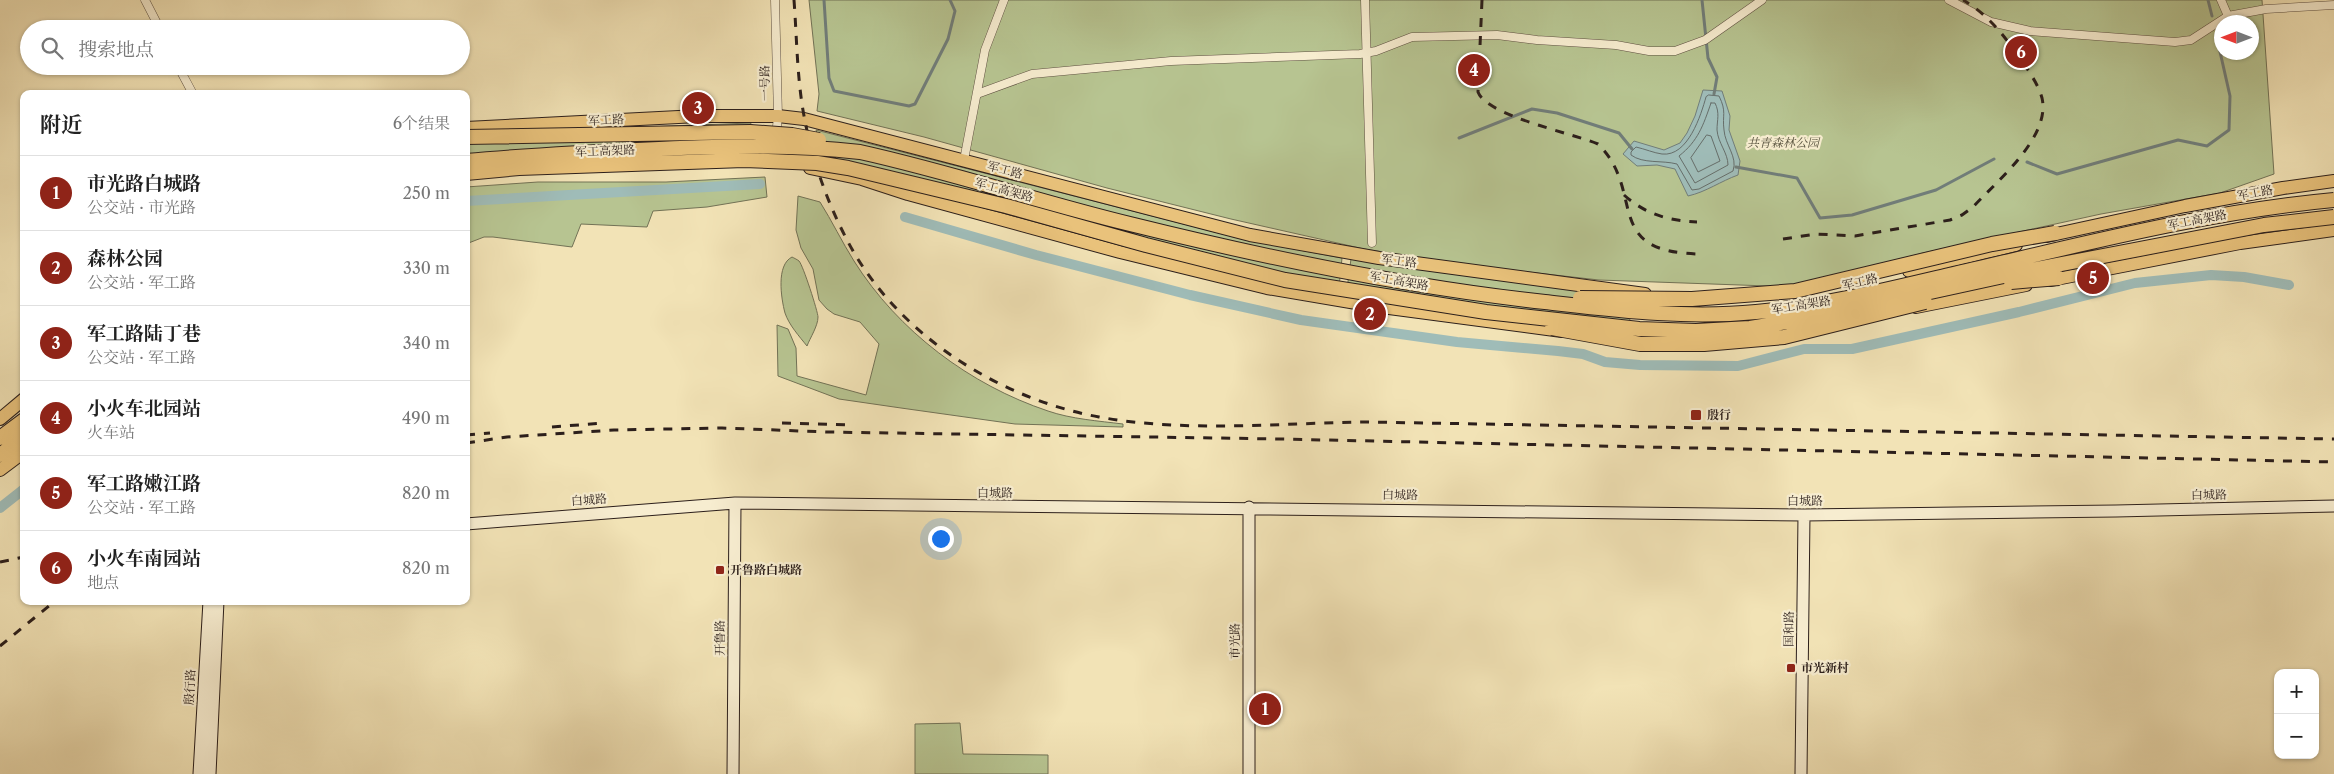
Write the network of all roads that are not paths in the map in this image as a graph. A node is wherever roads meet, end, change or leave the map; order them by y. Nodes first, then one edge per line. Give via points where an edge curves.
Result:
1 (145, 0) edge
2 (775, 0) edge
3 (1004, 0) edge
4 (1365, 0) edge
5 (1762, 0) edge
6 (1949, 0) edge
7 (2221, 0) edge
8 (2334, 5) edge
9 (2228, 15) edge
10 (2233, 15) edge
11 (155, 20) edge
12 (2214, 25) edge
13 (1367, 52) junction
14 (183, 75) edge
15 (191, 90) edge
16 (977, 94) junction
17 (778, 116) junction
18 (470, 128) edge
19 (470, 137) edge
20 (860, 152) junction
21 (964, 160) junction
22 (470, 161) edge
23 (774, 164) junction
24 (470, 173) edge
25 (470, 179) edge
26 (2334, 181) edge
27 (2334, 200) edge
28 (2334, 217) edge
29 (2334, 230) edge
30 (2055, 233) junction
31 (1372, 243) dead end
32 (2060, 278) junction
33 (1527, 300) junction
34 (1486, 312) junction
35 (20, 402) edge
36 (0, 419) edge
37 (20, 423) edge
38 (0, 438) edge
39 (20, 440) edge
40 (20, 455) edge
41 (0, 456) edge
42 (0, 470) edge
43 (735, 503) junction
44 (2334, 506) edge
45 (1249, 507) junction
46 (1804, 515) junction
47 (470, 524) edge
48 (209, 605) edge
49 (218, 605) edge
50 (199, 774) edge
51 (210, 774) edge
52 (733, 774) edge
53 (1249, 774) edge
54 (1801, 774) edge

1 - 11 street
2 - 17 street, 一号路
3 - 16 street via 984,50
4 - 13 street
5 - 13 street via 1705,40 1675,51 1497,34 1412,37
6 - 12 street via 1991,22 2030,31 2175,42 2190,40
7 - 9 street
8 - 10 street via 2266,9
13 - 16 street via 1170,61 1032,74
13 - 31 street
14 - 15 street
16 - 21 street
17 - 18 main road, 军工路 via 698,116
17 - 21 main road, 军工路 via 804,119
17 - 23 street, 一号路
19 - 20 highway, bridge via 750,132 816,139
20 - 22 highway, 军工高架路, bridge via 816,147 743,146 554,153
20 - 33 highway, 军工高架路, bridge via 1127,224 1287,260 1405,283
21 - 30 main road, 军工路 via 1250,235 1379,258 1686,300 1799,296 1992,252
23 - 25 main road via 697,164
23 - 32 main road via 862,179 1120,252 1267,288 1469,320 1626,338 1763,336
24 - 34 highway, 军工高架路, bridge via 744,160 816,163 997,204 1146,246 1285,280
26 - 30 main road, 军工路
27 - 33 highway, 军工高架路, bridge via 2220,216 2132,233 1837,300 1758,312 1663,314
28 - 34 highway, 军工高架路, bridge via 2264,225 1750,328 1696,331 1639,329
29 - 32 main road via 2240,243
30 - 33 highway, bridge via 1992,244 1795,291 1692,299
32 - 34 highway, bridge via 1999,283 1784,337 1704,344 1640,344 1544,327
35 - 36 main road
37 - 38 highway
39 - 41 highway
40 - 42 main road
43 - 45 street, 白城路
43 - 47 street, 白城路
43 - 52 street, 开鲁路
44 - 46 street, 白城路
45 - 46 street, 白城路
45 - 53 street, 市光路
46 - 54 street, 国和路
48 - 50 street, 殷行路
49 - 51 street, 殷行路

